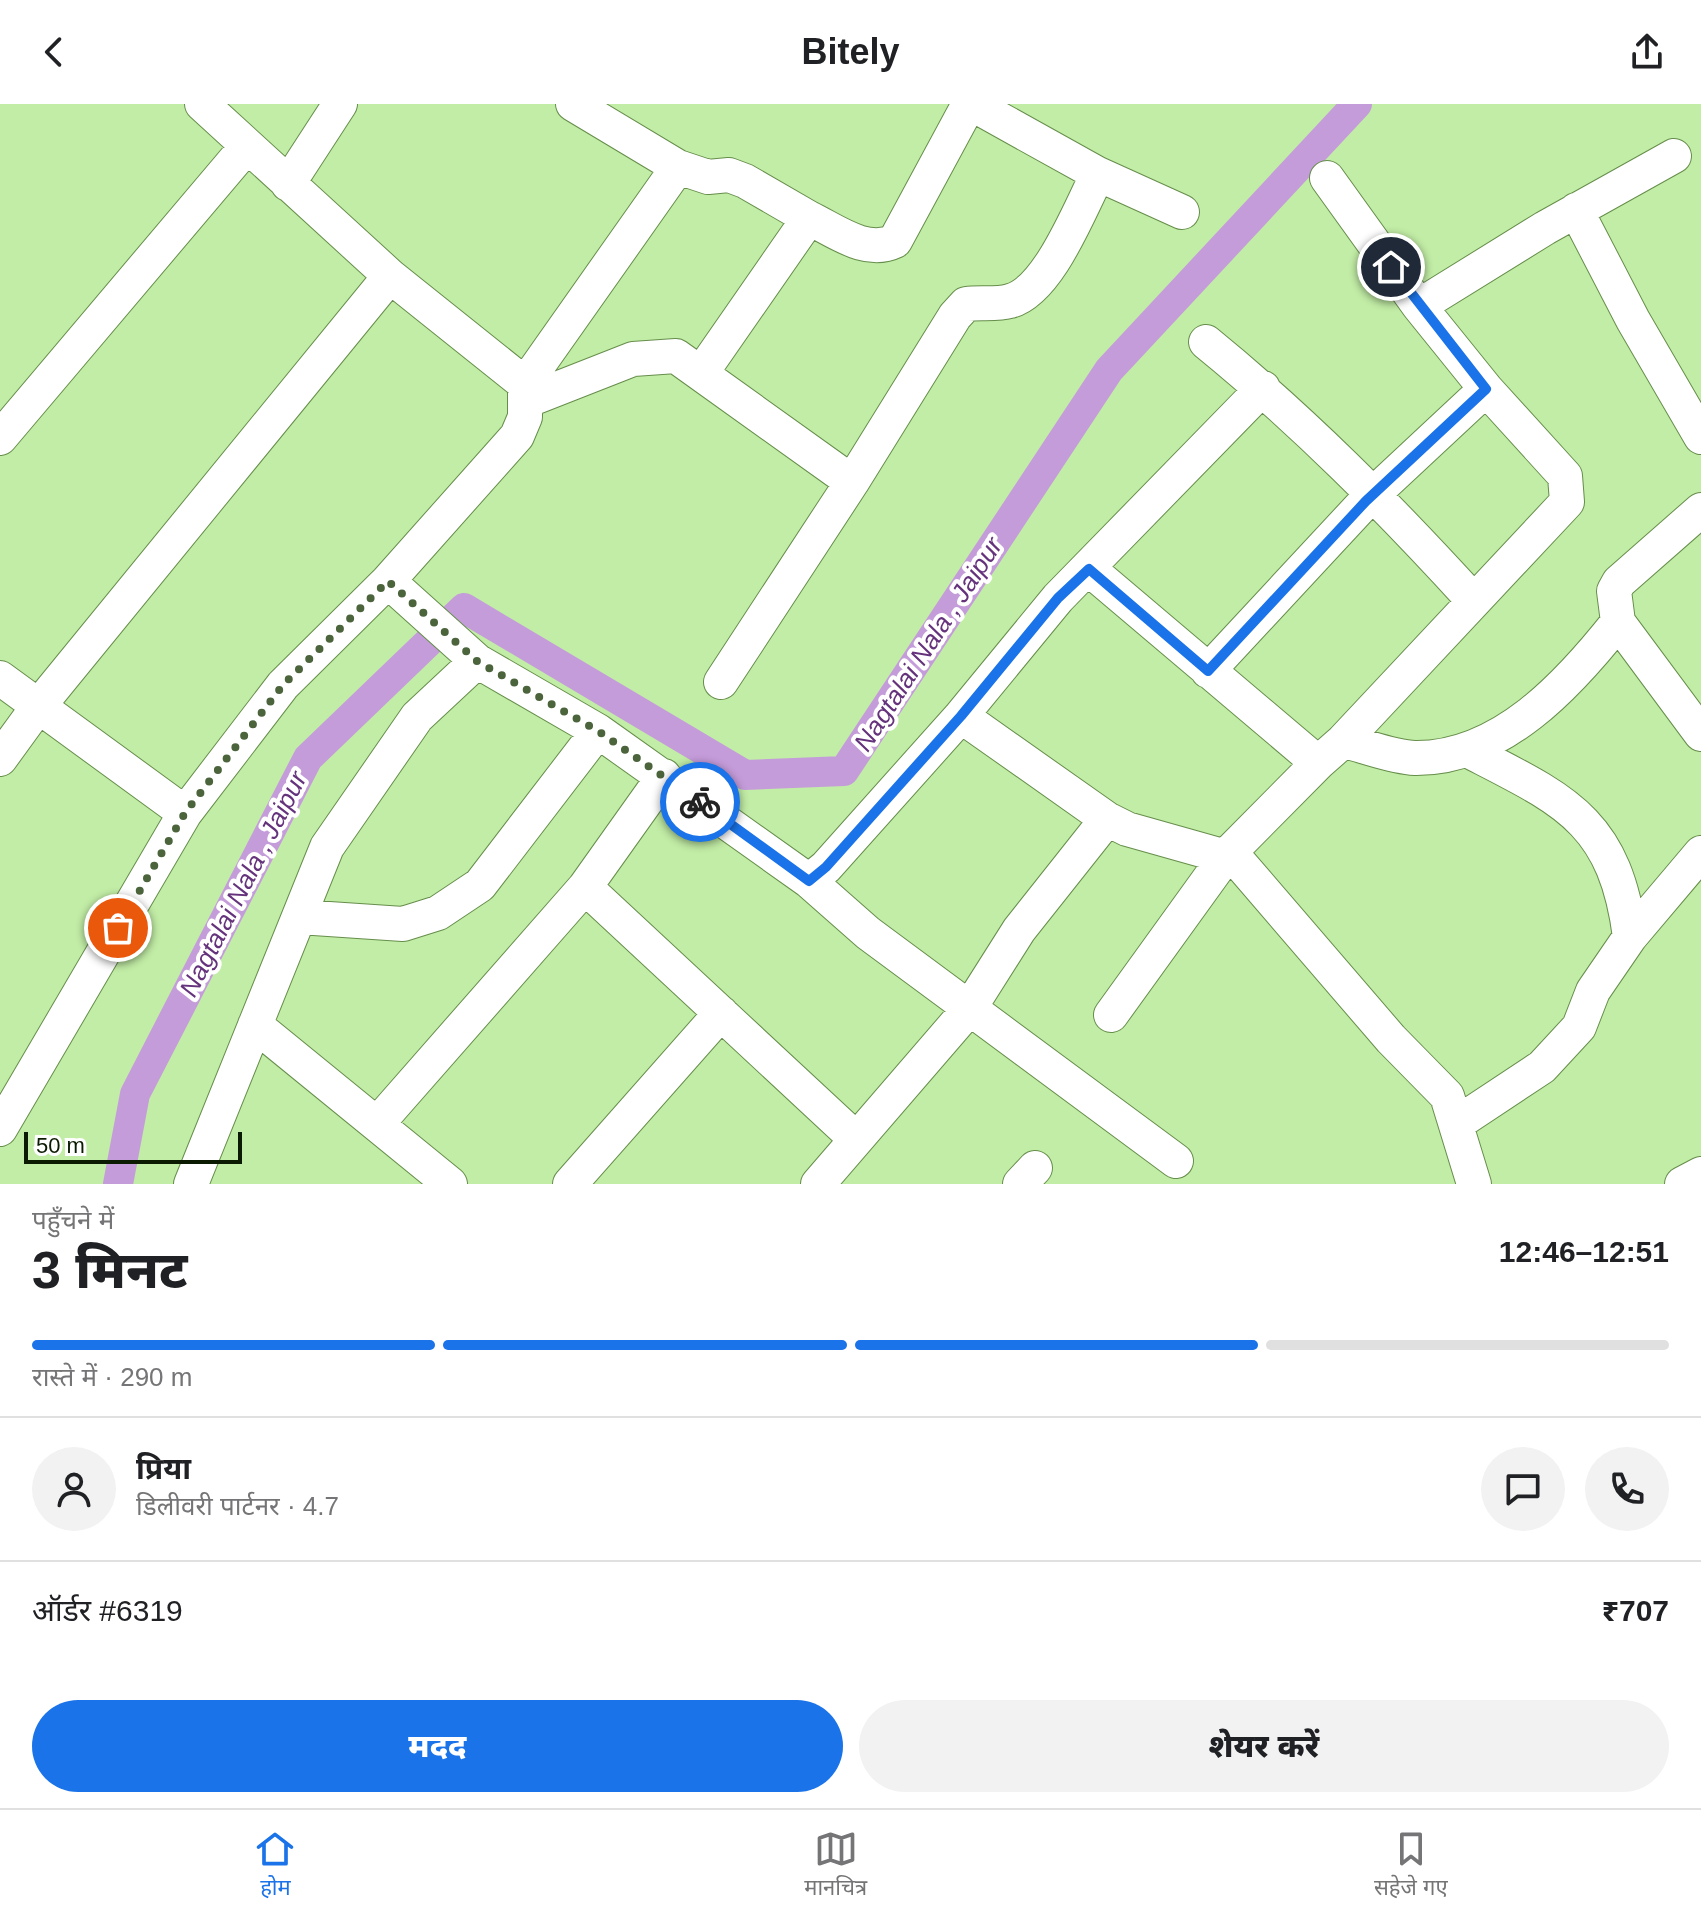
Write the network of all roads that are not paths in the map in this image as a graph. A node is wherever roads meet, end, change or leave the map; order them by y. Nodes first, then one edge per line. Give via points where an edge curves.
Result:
1 (202, 104) edge
2 (340, 104) edge
3 (970, 104) edge
4 (586, 107) edge
5 (247, 146) junction
6 (1674, 156) dead end
7 (678, 167) junction
8 (1098, 174) junction
9 (1327, 178) dead end
10 (288, 184) junction
11 (1576, 210) junction
12 (1182, 212) dead end
13 (809, 218) junction
14 (390, 276) junction
15 (1419, 306) junction
16 (1206, 342) dead end
17 (702, 372) junction
18 (1263, 388) junction
19 (1486, 389) junction
20 (526, 392) junction
21 (1701, 437) edge
22 (0, 438) edge
23 (852, 482) junction
24 (1375, 493) junction
25 (1701, 510) edge
26 (1089, 569) junction
27 (399, 590) junction
28 (1473, 600) junction
29 (1618, 622) junction
30 (469, 653) junction
31 (1208, 671) junction
32 (0, 678) edge
33 (721, 682) dead end
34 (37, 708) junction
35 (961, 716) junction
36 (598, 731) junction
37 (1701, 734) edge
38 (1469, 751) junction
39 (1331, 752) junction
40 (0, 759) edge
41 (664, 776) junction
42 (185, 813) junction
43 (1107, 819) junction
44 (1701, 853) edge
45 (1225, 857) junction
46 (809, 881) junction
47 (585, 887) junction
48 (299, 917) junction
49 (1630, 937) junction
50 (969, 1009) junction
51 (721, 1013) junction
52 (1111, 1015) dead end
53 (255, 1025) junction
54 (377, 1124) junction
55 (1456, 1124) junction
56 (0, 1129) edge
57 (856, 1139) junction
58 (1176, 1161) dead end
59 (1701, 1174) edge
60 (191, 1184) edge
61 (450, 1184) edge
62 (570, 1184) edge
63 (818, 1184) edge
64 (1474, 1184) edge
65 (1682, 1184) edge

1 - 5 street
2 - 10 street
3 - 8 street
3 - 13 street via 895,241 867,246
4 - 7 street
5 - 10 street
5 - 22 street
6 - 11 street
7 - 13 street via 745,181
7 - 20 street
8 - 12 street
8 - 23 street via 1052,263 1031,289 1011,301 966,304 955,316
9 - 15 street
10 - 14 street
11 - 15 street
11 - 21 street
13 - 17 street
14 - 20 street
14 - 34 street
15 - 19 street
16 - 18 street
17 - 20 street via 676,356 633,359
17 - 23 street
18 - 24 street
18 - 26 street
19 - 24 street
19 - 28 street via 1565,476 1568,488 1560,513
20 - 27 street via 525,417 517,436
23 - 33 street
24 - 28 street
24 - 31 street
25 - 29 street via 1619,582 1614,591
26 - 31 street
26 - 35 street via 1058,598
27 - 30 street
27 - 42 street via 283,685
28 - 39 street
29 - 37 street
29 - 38 street via 1589,659 1533,712
30 - 36 street
30 - 48 street via 417,717 327,847
31 - 39 street
32 - 34 street
34 - 40 street
34 - 42 street
35 - 43 street
35 - 46 street
36 - 41 street
36 - 48 street via 480,885 438,913 403,924
38 - 39 street via 1414,758
38 - 49 street via 1555,795 1593,831 1625,900
39 - 45 street
41 - 46 street
41 - 47 street
42 - 56 street
43 - 45 street
43 - 50 street via 1019,930
44 - 49 street
45 - 52 street
45 - 55 street via 1237,860 1447,1096
46 - 50 street
47 - 51 street
47 - 54 street
48 - 53 street
49 - 55 street via 1593,991 1579,1027 1542,1067
50 - 57 street
50 - 58 street
51 - 57 street
51 - 62 street
53 - 54 street
53 - 60 street
54 - 61 street
55 - 64 street
57 - 63 street
59 - 65 street

